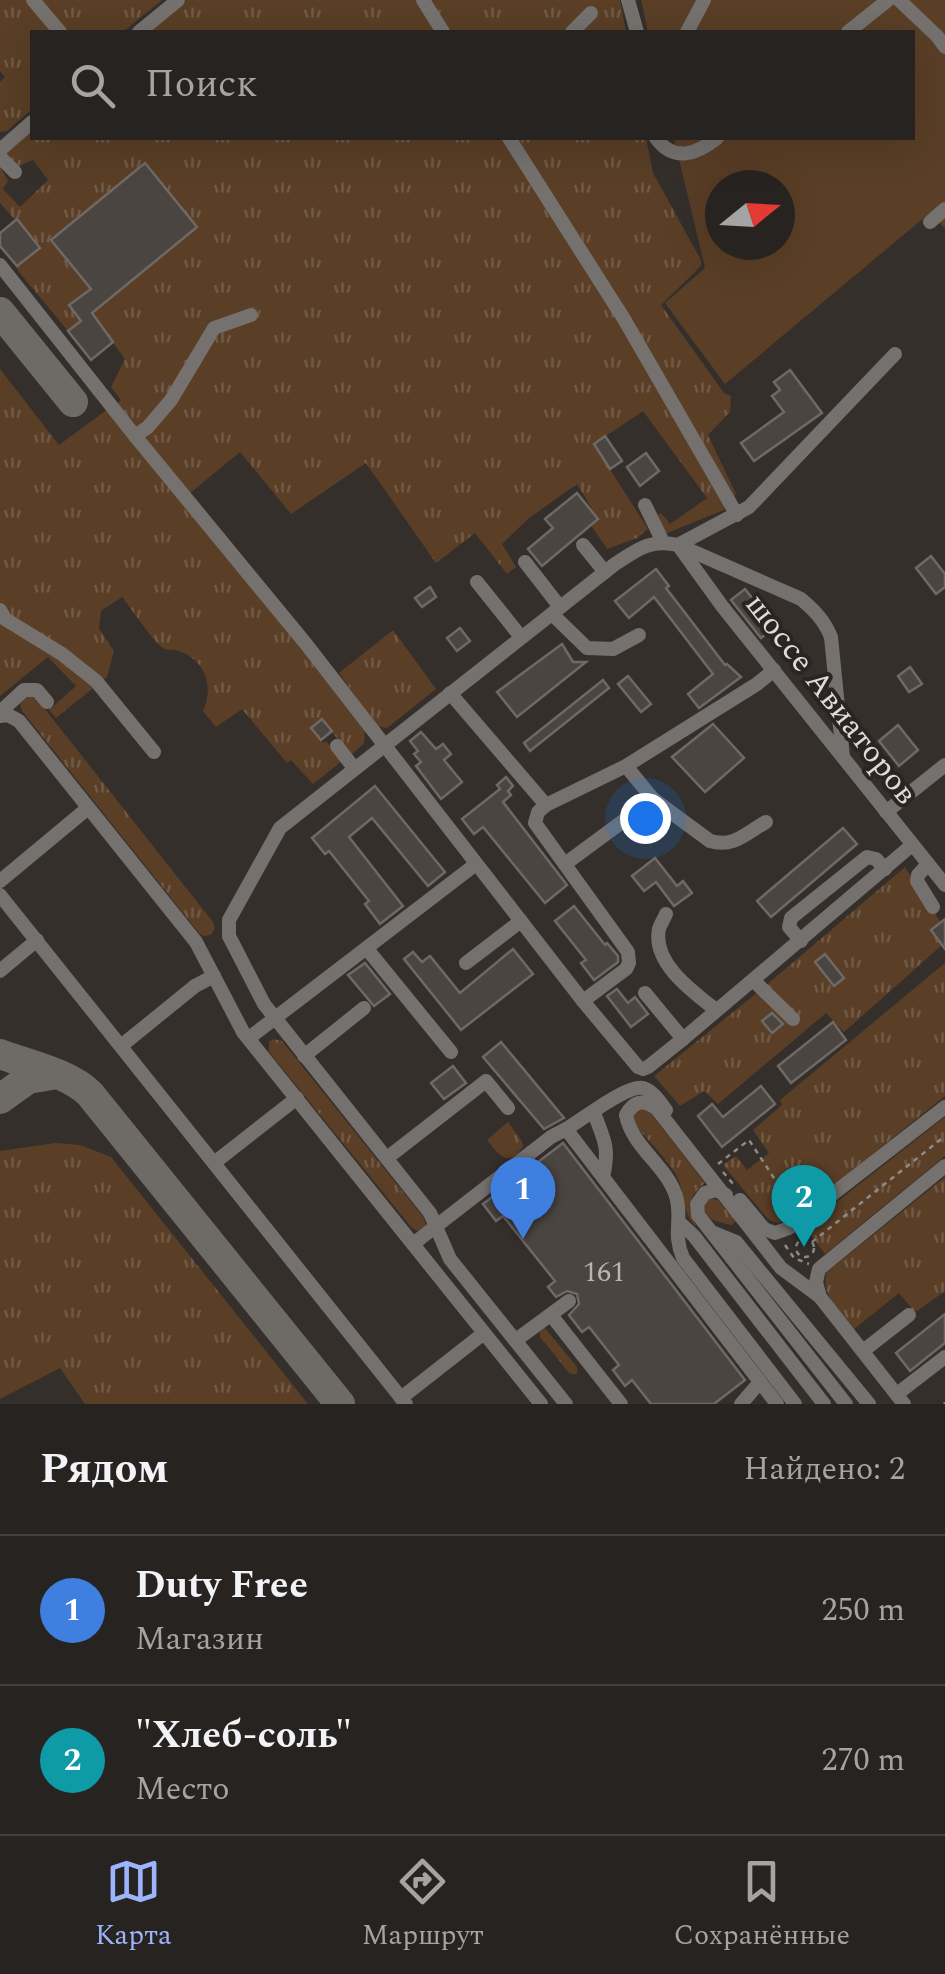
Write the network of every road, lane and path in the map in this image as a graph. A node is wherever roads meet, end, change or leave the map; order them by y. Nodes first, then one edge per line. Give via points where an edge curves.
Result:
1 (34, 0) edge
2 (178, 0) edge
3 (423, 0) edge
4 (628, 0) edge
5 (704, 0) edge
6 (888, 0) edge
7 (900, 0) edge
8 (590, 14) dead end
9 (58, 30) edge
10 (141, 30) edge
11 (443, 30) edge
12 (574, 30) edge
13 (636, 30) edge
14 (688, 30) edge
15 (850, 30) edge
16 (942, 37) edge
17 (30, 124) edge
18 (513, 140) edge
19 (658, 140) edge
20 (714, 140) edge
21 (0, 154) edge
22 (15, 172) dead end
23 (945, 209) edge
24 (930, 222) dead end
25 (0, 265) edge
26 (252, 315) dead end
27 (895, 354) dead end
28 (135, 436) junction
29 (645, 505) dead end
30 (738, 515) junction
31 (670, 544) junction
32 (583, 546) dead end
33 (525, 562) dead end
34 (606, 572) junction
35 (477, 582) dead end
36 (556, 610) junction
37 (2, 616) edge
38 (639, 635) dead end
39 (522, 637) junction
40 (774, 670) junction
41 (450, 693) junction
42 (47, 702) dead end
43 (0, 714) edge
44 (383, 744) junction
45 (337, 746) dead end
46 (154, 752) dead end
47 (843, 756) junction
48 (945, 765) edge
49 (626, 766) junction
50 (354, 768) junction
51 (654, 799) junction
52 (546, 805) junction
53 (88, 808) junction
54 (886, 812) junction
55 (766, 822) dead end
56 (912, 845) junction
57 (476, 864) junction
58 (565, 864) junction
59 (928, 864) junction
60 (885, 868) junction
61 (0, 881) edge
62 (945, 885) edge
63 (0, 895) edge
64 (933, 907) dead end
65 (666, 914) dead end
66 (521, 921) junction
67 (36, 940) junction
68 (801, 941) junction
69 (367, 949) junction
70 (466, 963) dead end
71 (0, 970) edge
72 (214, 976) junction
73 (754, 981) junction
74 (646, 993) dead end
75 (583, 1000) junction
76 (364, 1008) dead end
77 (716, 1010) junction
78 (274, 1018) junction
79 (793, 1020) dead end
80 (248, 1038) junction
81 (683, 1039) junction
82 (121, 1046) junction
83 (451, 1052) dead end
84 (304, 1056) junction
85 (297, 1098) junction
86 (945, 1107) edge
87 (508, 1108) dead end
88 (594, 1113) junction
89 (566, 1129) junction
90 (945, 1136) edge
91 (387, 1158) junction
92 (214, 1164) junction
93 (945, 1166) edge
94 (602, 1177) junction
95 (740, 1192) dead end
96 (724, 1193) junction
97 (802, 1220) junction
98 (679, 1222) junction
99 (436, 1226) junction
100 (709, 1230) junction
101 (770, 1231) junction
102 (812, 1242) junction
103 (413, 1244) junction
104 (796, 1256) junction
105 (819, 1269) junction
106 (820, 1297) junction
107 (568, 1301) dead end
108 (551, 1315) junction
109 (908, 1315) dead end
110 (484, 1333) junction
111 (516, 1340) junction
112 (863, 1352) junction
113 (945, 1357) edge
114 (760, 1382) junction
115 (901, 1399) edge
116 (404, 1401) edge
117 (541, 1404) edge
118 (566, 1404) edge
119 (620, 1404) edge
120 (741, 1404) edge
121 (777, 1404) edge
122 (795, 1404) edge
123 (824, 1404) edge
124 (846, 1404) edge
125 (869, 1404) edge

1 - 9 street
2 - 10 street
3 - 11 street
4 - 13 street
5 - 14 street
6 - 15 street
7 - 16 street
8 - 12 street
17 - 21 street
18 - 30 street
19 - 20 street via 690,154
21 - 22 street
23 - 24 street
25 - 28 street
26 - 28 street via 214,328 171,400
27 - 30 street
28 - 44 street
29 - 31 street, шоссе Авиаторов
30 - 31 street
31 - 34 street via 649,544
31 - 40 street, шоссе Авиаторов
31 - 47 street via 816,611 830,637
32 - 34 street
33 - 36 street
34 - 36 street
35 - 39 street
36 - 38 street via 587,648 613,649
36 - 39 street
37 - 46 street via 96,681
39 - 41 street
40 - 47 street, шоссе Авиаторов
40 - 49 street
41 - 44 street
41 - 52 street
42 - 43 street via 36,690 24,690
43 - 53 street via 19,721
44 - 50 street
44 - 57 street
45 - 50 street
47 - 54 street, шоссе Авиаторов
48 - 54 street
49 - 51 street
49 - 52 street
50 - 78 street via 277,831 229,920 229,936
51 - 55 street via 720,844
51 - 58 street
52 - 58 street via 535,823
53 - 61 street
53 - 72 street via 196,942
54 - 56 street, шоссе Авиаторов
56 - 59 street, шоссе Авиаторов
56 - 60 street
57 - 66 street
57 - 69 street
58 - 75 street via 630,957 626,970
59 - 62 street, шоссе Авиаторов
59 - 64 street via 917,881
60 - 68 street
60 - 68 street via 867,857 791,918 789,927
63 - 67 street
65 - 77 street via 659,947 668,965
66 - 70 street
66 - 75 street
67 - 71 street
67 - 82 street
68 - 73 street
69 - 78 street
69 - 83 street
72 - 80 street
72 - 82 street
73 - 77 street
73 - 79 street
74 - 81 street
75 - 81 street via 638,1067 648,1067
76 - 84 street
77 - 81 street
78 - 80 street
78 - 84 street
80 - 85 street
82 - 92 street
84 - 91 street
85 - 92 street
85 - 103 street
86 - 97 street
87 - 91 street via 486,1081
88 - 89 street
88 - 94 street via 608,1157
88 - 101 street via 623,1092 645,1088
89 - 94 street
89 - 99 street
90 - 102 path
91 - 99 street
92 - 116 street
93 - 105 street
94 - 114 street
95 - 97 path via 717,1165 749,1140
96 - 98 street via 656,1108 631,1106 628,1124 675,1195
96 - 100 street via 708,1191 698,1201
96 - 101 street
96 - 106 street via 781,1268
97 - 101 street
98 - 122 street via 684,1258
98 - 123 street
99 - 103 street
99 - 111 street via 450,1259
100 - 124 street
100 - 125 street via 736,1242
101 - 104 path
102 - 104 path via 810,1256
102 - 104 path via 800,1240
103 - 110 street
104 - 105 path
105 - 106 street
106 - 112 street
107 - 108 street
108 - 111 street
108 - 119 street
109 - 112 street
110 - 116 street
110 - 117 street
111 - 118 street
112 - 115 street
113 - 115 street
114 - 120 street
114 - 121 street

